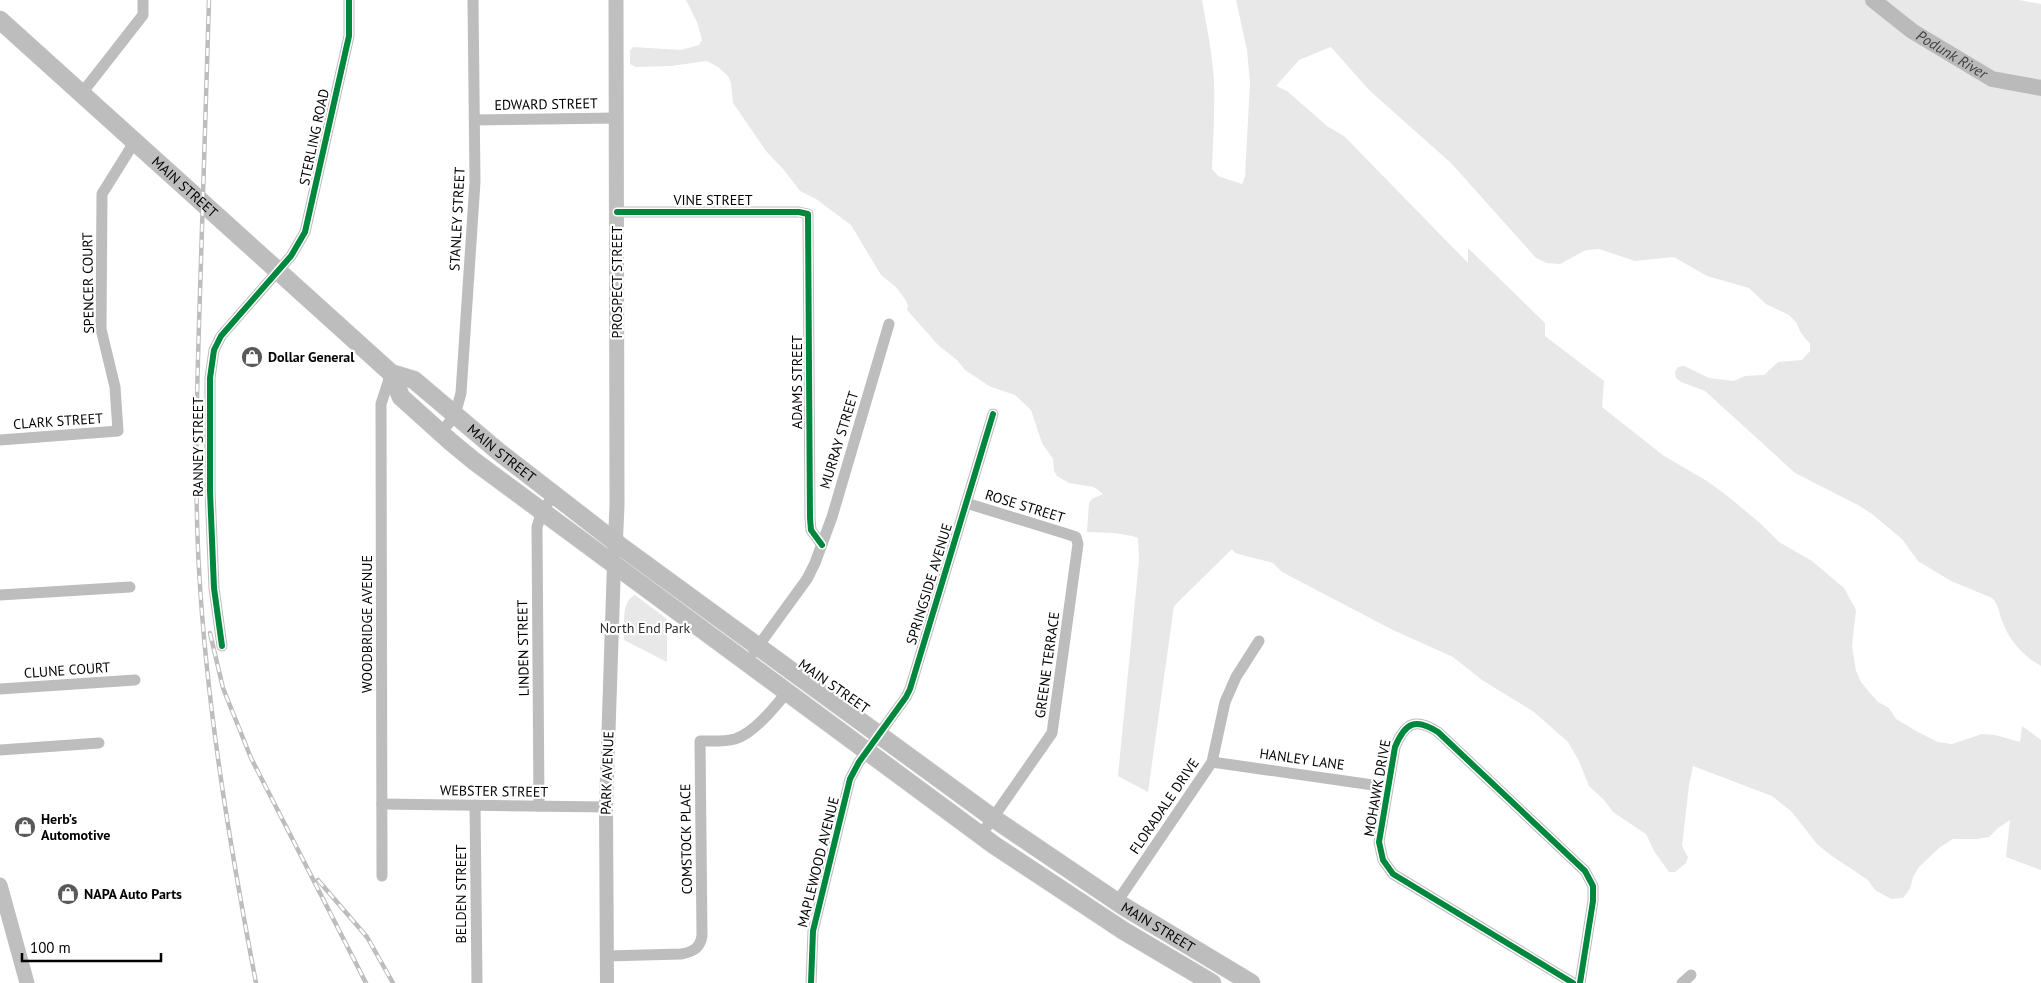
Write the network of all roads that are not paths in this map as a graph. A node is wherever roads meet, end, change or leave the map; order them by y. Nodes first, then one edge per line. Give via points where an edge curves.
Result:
1 (143, 0) edge
2 (349, 0) edge
3 (473, 0) edge
4 (616, 0) edge
5 (0, 20) edge
6 (82, 94) junction
7 (618, 118) junction
8 (475, 120) junction
9 (135, 141) junction
10 (617, 212) junction
11 (808, 214) joint
12 (278, 270) junction
13 (889, 324) dead end
14 (392, 373) junction
15 (993, 414) dead end
16 (455, 415) junction
17 (118, 431) joint
18 (441, 433) junction
19 (0, 440) edge
20 (554, 495) junction
21 (966, 503) junction
22 (542, 511) junction
23 (1076, 538) joint
24 (615, 542) junction
25 (822, 545) junction
26 (614, 564) junction
27 (130, 587) dead end
28 (0, 595) edge
29 (1259, 641) dead end
30 (222, 646) dead end
31 (757, 647) junction
32 (746, 662) junction
33 (135, 680) dead end
34 (0, 689) edge
35 (787, 692) junction
36 (879, 734) junction
37 (99, 743) dead end
38 (0, 750) edge
39 (866, 751) junction
40 (1212, 762) junction
41 (1387, 787) junction
42 (382, 804) junction
43 (476, 805) junction
44 (539, 806) junction
45 (606, 807) junction
46 (993, 818) junction
47 (981, 835) junction
48 (382, 876) dead end
49 (0, 885) edge
50 (1117, 902) junction
51 (607, 956) junction
52 (1221, 966) junction
53 (1691, 975) dead end
54 (27, 983) edge
55 (477, 983) edge
56 (607, 983) edge
57 (811, 983) edge
58 (1212, 983) edge
59 (1251, 983) edge
60 (1573, 983) edge
61 (1580, 983) edge
62 (1682, 983) edge

1 - 6 street via 143,15
2 - 12 street, STERLING ROAD via 348,36 308,224 297,248
3 - 8 street, STANLEY STREET
4 - 7 main road, PROSPECT STREET
5 - 6 highway, MAIN STREET
6 - 9 highway, MAIN STREET
7 - 8 street, EDWARD STREET
7 - 10 main road, PROSPECT STREET
8 - 16 street, STANLEY STREET via 474,211 461,393
9 - 12 highway, MAIN STREET
9 - 17 street, SPENCER COURT via 102,194 101,329 115,387
10 - 11 street, VINE STREET
10 - 24 main road, PROSPECT STREET
11 - 25 street, ADAMS STREET via 810,518 811,530
12 - 14 highway, MAIN STREET
12 - 30 street, RANNEY STREET via 221,336 211,364 210,491 214,588
13 - 25 street, MURRAY STREET
14 - 16 highway, MAIN STREET via 414,380
14 - 18 highway, MAIN STREET via 402,397
14 - 42 street, WOODBRIDGE AVENUE via 381,404
15 - 21 street, SPRINGSIDE AVENUE
16 - 18 street, STANLEY STREET
16 - 20 highway, MAIN STREET
17 - 19 street, CLARK STREET
18 - 22 highway, MAIN STREET
20 - 22 street, LINDEN STREET
20 - 24 highway, MAIN STREET
21 - 23 street, ROSE STREET
21 - 36 street, SPRINGSIDE AVENUE via 910,689
22 - 26 highway, MAIN STREET
22 - 44 street, LINDEN STREET via 537,527
23 - 46 street, GREENE TERRACE via 1078,553 1052,733
24 - 26 main road, PROSPECT STREET
24 - 31 highway, MAIN STREET
25 - 31 street, MURRAY STREET via 807,579
26 - 32 highway, MAIN STREET
26 - 45 street, PARK AVENUE
27 - 28 street
29 - 40 street, FLORADALE DRIVE via 1236,677 1225,702
31 - 32 street, MURRAY STREET
31 - 36 highway, MAIN STREET
32 - 35 highway, MAIN STREET
33 - 34 street, CLUNE COURT
35 - 39 highway, MAIN STREET
35 - 51 street, COMSTOCK PLACE via 770,712 741,736 700,741 702,936 699,946 692,952 681,954
36 - 39 street, SPRINGSIDE AVENUE
36 - 46 highway, MAIN STREET
37 - 38 street
39 - 47 highway, MAIN STREET
39 - 57 street, MAPLEWOOD AVENUE via 850,779 813,931
40 - 41 street, HANLEY LANE
40 - 50 street, FLORADALE DRIVE
41 - 60 street, MOHAWK DRIVE via 1379,842 1383,860 1393,874
41 - 61 street, MOHAWK DRIVE via 1400,734 1411,724 1425,723 1585,871 1593,886 1593,900
42 - 43 street, WEBSTER STREET
42 - 48 street, WOODBRIDGE AVENUE
43 - 44 street, WEBSTER STREET
43 - 55 street, BELDEN STREET
44 - 45 street, WEBSTER STREET
45 - 51 street, PARK AVENUE
46 - 47 street, GREENE TERRACE
46 - 50 highway, MAIN STREET
47 - 58 highway, MAIN STREET via 1104,918
49 - 54 main road
50 - 52 highway, MAIN STREET
51 - 56 street, PARK AVENUE
52 - 58 street
52 - 59 highway, MAIN STREET
53 - 62 street

